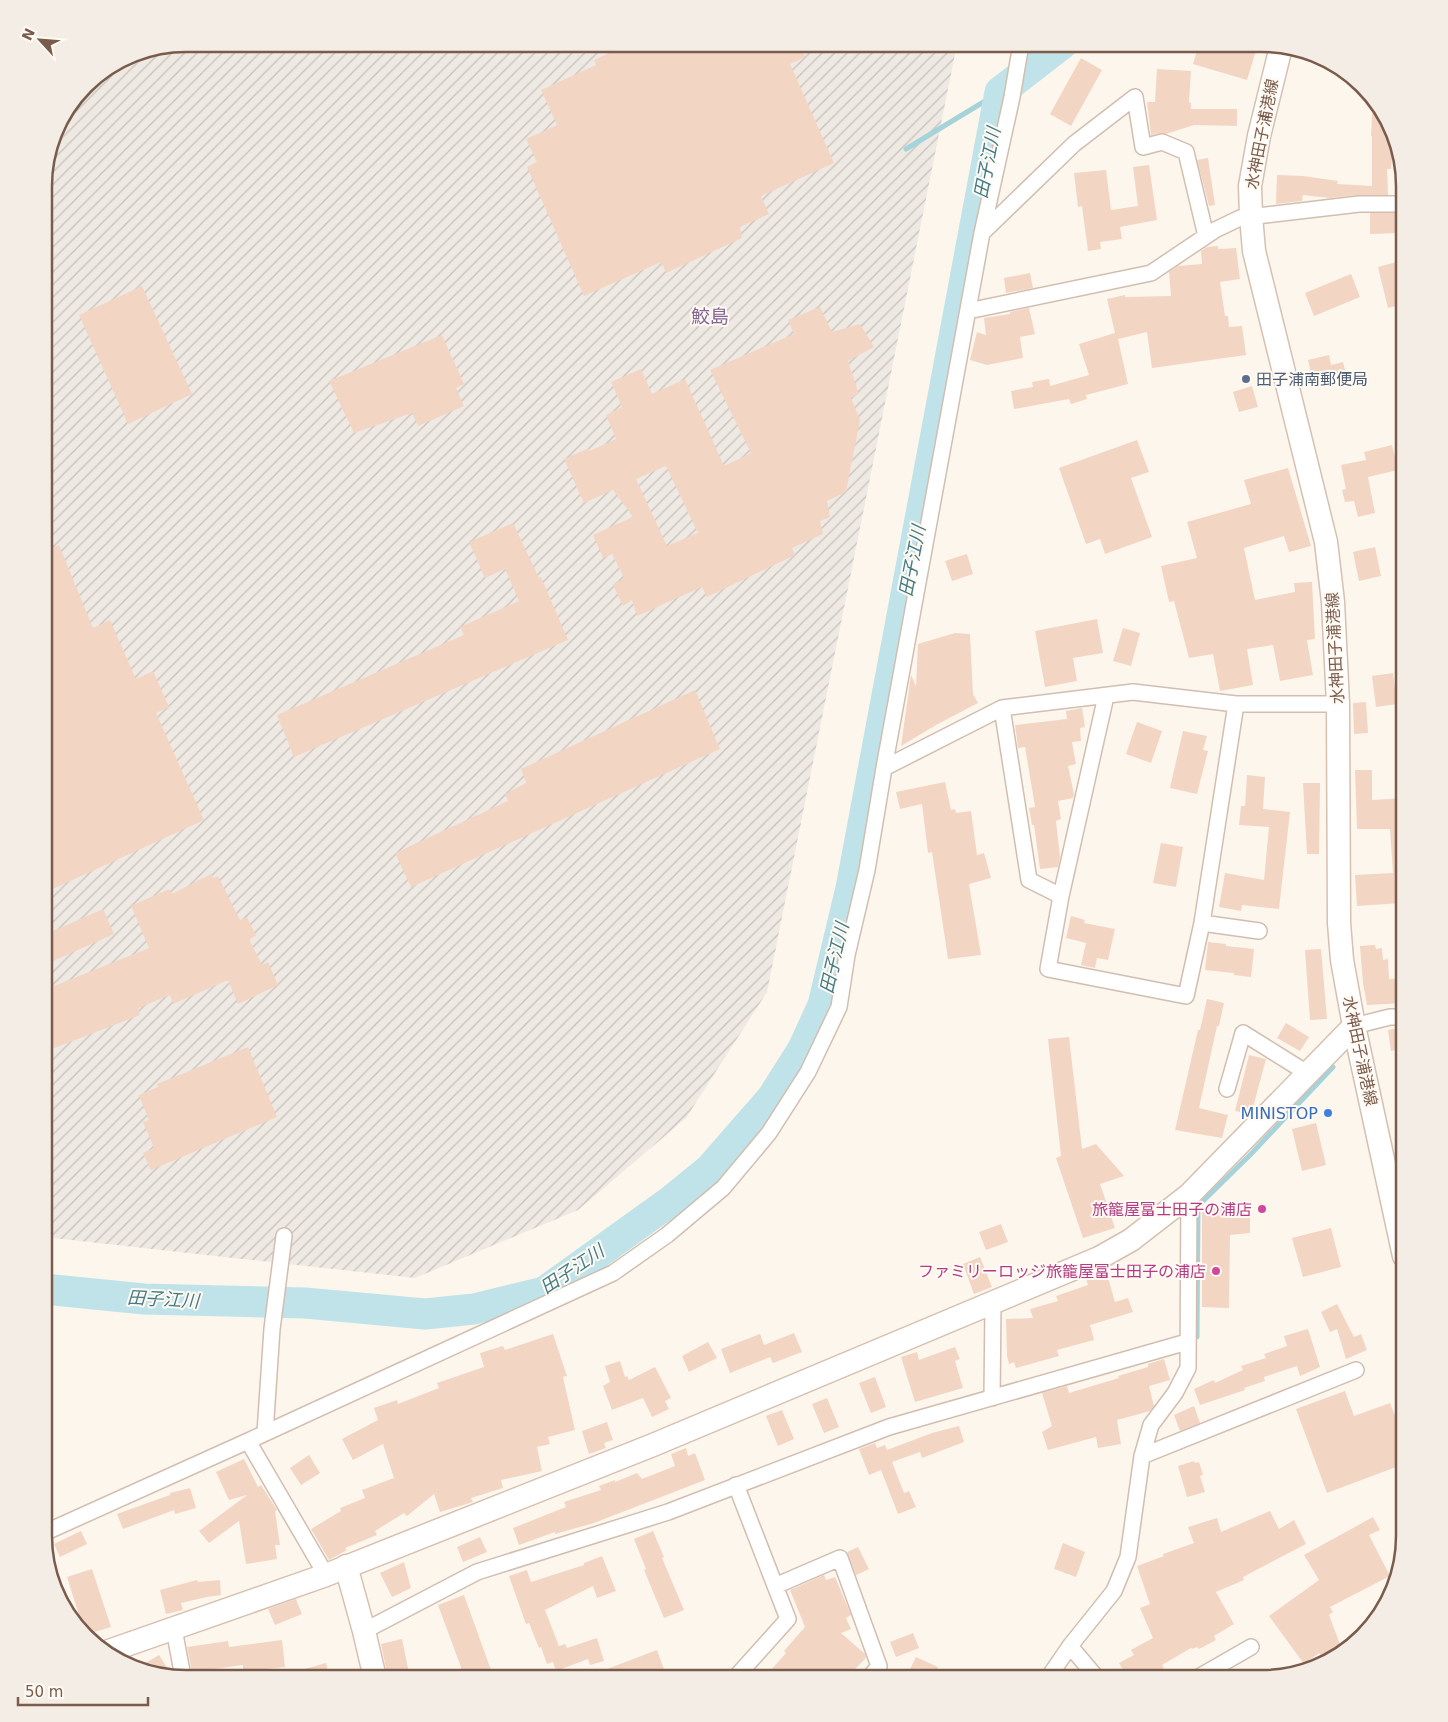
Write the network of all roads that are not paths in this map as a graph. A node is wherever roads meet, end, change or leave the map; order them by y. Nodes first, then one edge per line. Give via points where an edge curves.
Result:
1 (1020, 53) edge
2 (1278, 54) edge
3 (1396, 204) edge
4 (1251, 216) junction
5 (982, 232) junction
6 (1206, 236) junction
7 (968, 311) junction
8 (1106, 696) junction
9 (1236, 704) junction
10 (1338, 704) junction
11 (1002, 708) junction
12 (884, 768) junction
13 (1062, 896) junction
14 (1202, 923) junction
15 (1259, 931) dead end
16 (1396, 1017) edge
17 (1354, 1026) junction
18 (1307, 1072) junction
19 (1227, 1088) dead end
20 (1189, 1195) junction
21 (1396, 1219) edge
22 (284, 1236) dead end
23 (993, 1304) junction
24 (1187, 1342) junction
25 (1356, 1370) dead end
26 (992, 1398) junction
27 (265, 1433) junction
28 (248, 1441) junction
29 (1142, 1456) junction
30 (736, 1485) junction
31 (52, 1529) edge
32 (346, 1566) junction
33 (326, 1575) junction
34 (775, 1586) junction
35 (174, 1629) junction
36 (364, 1630) junction
37 (1070, 1646) junction
38 (1251, 1647) dead end
39 (116, 1649) edge
40 (182, 1669) edge
41 (373, 1670) edge
42 (742, 1670) edge
43 (876, 1670) edge
44 (1054, 1670) edge
45 (1090, 1670) edge
46 (1212, 1670) edge

1 - 5 street
2 - 4 street, 水神田子浦港線 via 1250,186
3 - 4 street via 1359,204
4 - 6 street via 1240,218
4 - 10 street, 水神田子浦港線 via 1254,251 1326,542 1333,602
5 - 6 street via 1074,144 1135,97 1143,148 1162,142 1186,152
5 - 7 street
6 - 7 street via 1152,273
7 - 12 street
8 - 9 street via 1133,692
8 - 11 street
8 - 13 street
9 - 10 street
9 - 14 street
10 - 17 street, 水神田子浦港線 via 1339,923
11 - 12 street
11 - 13 street via 1029,880
12 - 27 street via 839,1007 808,1072 769,1133 723,1188 667,1235 613,1273
13 - 14 street via 1048,969 1186,996
14 - 15 street
16 - 17 street
17 - 18 street
17 - 21 street, 水神田子浦港線
18 - 19 street via 1242,1032
18 - 20 street
20 - 23 street via 1131,1240 1099,1258
20 - 24 street
22 - 27 street via 272,1330
23 - 26 street
23 - 32 street via 653,1446
24 - 26 street
24 - 29 street via 1188,1368 1175,1393 1151,1425
25 - 29 street
26 - 30 street via 890,1427
27 - 28 street
28 - 31 street
28 - 33 street
29 - 37 street via 1128,1557 1114,1591
30 - 34 street
30 - 36 street via 668,1512 477,1572
32 - 33 street
32 - 36 street
33 - 35 street
34 - 42 street via 788,1619
34 - 43 street via 840,1558 879,1666
35 - 39 street
35 - 40 street
36 - 41 street
37 - 44 street
37 - 45 street
38 - 46 street

